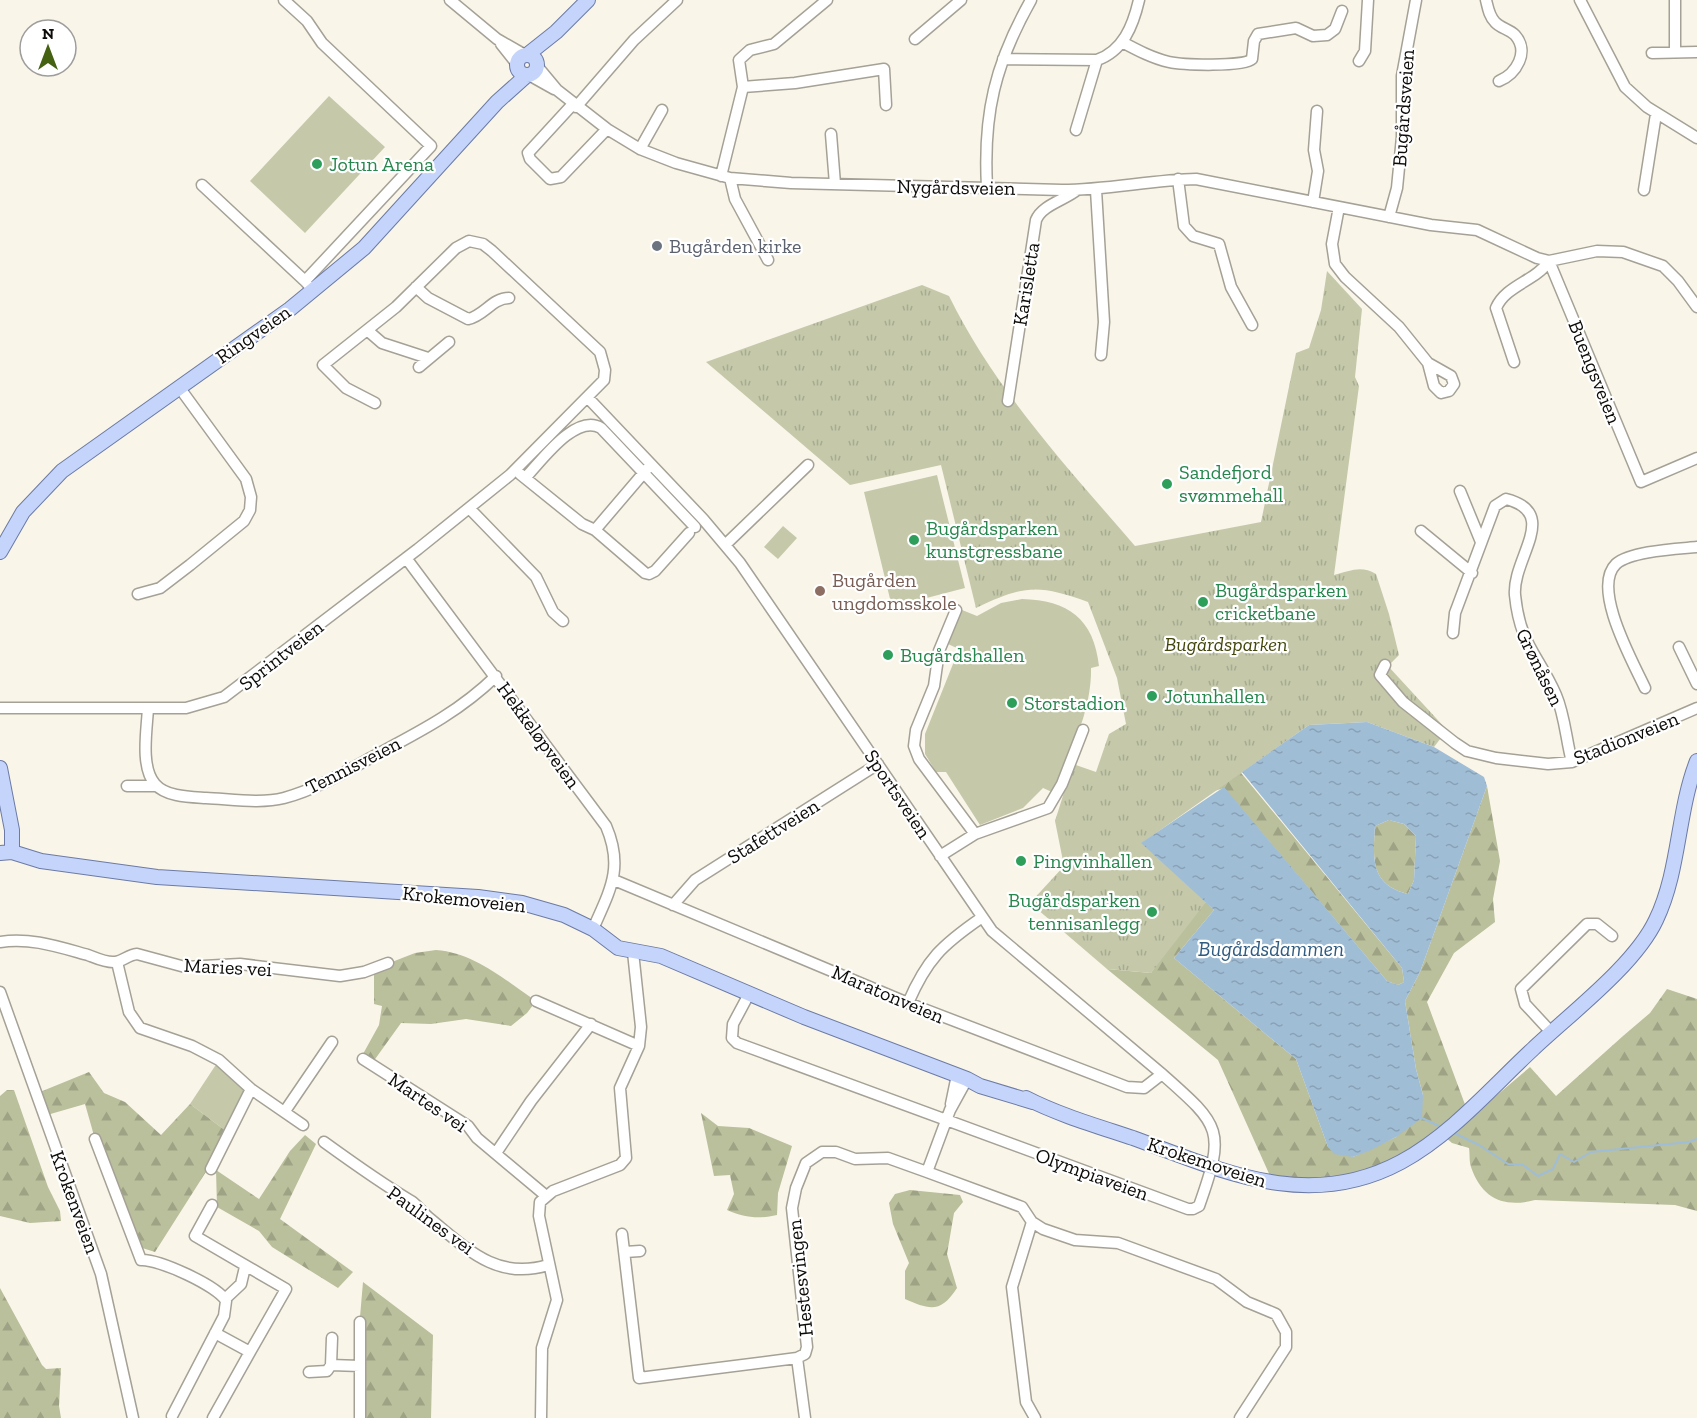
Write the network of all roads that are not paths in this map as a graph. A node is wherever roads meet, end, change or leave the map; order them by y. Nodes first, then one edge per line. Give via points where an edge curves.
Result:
1 (284, 0) edge
2 (588, 0) edge
3 (677, 0) edge
4 (826, 0) edge
5 (961, 0) edge
6 (1031, 0) edge
7 (1139, 0) edge
8 (1368, 0) edge
9 (1416, 0) edge
10 (1486, 0) edge
11 (1580, 0) edge
12 (1675, 0) edge
13 (455, 2) edge
14 (1342, 11) dead end
15 (915, 39) dead end
16 (1122, 42) junction
17 (1675, 52) junction
18 (1697, 52) edge
19 (1652, 53) dead end
20 (1003, 58) junction
21 (1096, 60) junction
22 (1359, 61) dead end
23 (527, 65) junction
24 (1499, 81) dead end
25 (743, 87) junction
26 (886, 105) dead end
27 (574, 106) junction
28 (662, 110) dead end
29 (1317, 111) dead end
30 (1656, 114) junction
31 (607, 129) junction
32 (1076, 130) dead end
33 (831, 134) dead end
34 (1697, 138) edge
35 (640, 148) junction
36 (726, 177) junction
37 (1178, 179) junction
38 (835, 184) junction
39 (202, 185) dead end
40 (987, 187) junction
41 (1077, 190) junction
42 (1096, 190) junction
43 (1644, 190) dead end
44 (1313, 202) junction
45 (1339, 207) junction
46 (1389, 217) junction
47 (768, 260) dead end
48 (1549, 261) junction
49 (309, 286) junction
50 (416, 287) junction
51 (509, 298) dead end
52 (1697, 307) edge
53 (1252, 325) dead end
54 (367, 330) junction
55 (449, 342) dead end
56 (394, 348) junction
57 (1101, 355) dead end
58 (428, 358) junction
59 (1514, 362) dead end
60 (1428, 363) dead end
61 (179, 387) junction
62 (589, 399) junction
63 (1008, 401) dead end
64 (375, 404) dead end
65 (1697, 458) edge
66 (808, 465) dead end
67 (647, 468) junction
68 (514, 471) junction
69 (526, 476) junction
70 (1460, 491) dead end
71 (469, 508) junction
72 (595, 530) junction
73 (1421, 531) dead end
74 (1481, 542) junction
75 (725, 545) junction
76 (1697, 547) edge
77 (0, 552) edge
78 (406, 558) junction
79 (1472, 573) junction
80 (138, 594) dead end
81 (956, 610) dead end
82 (562, 621) dead end
83 (1453, 633) dead end
84 (1679, 647) dead end
85 (1385, 665) dead end
86 (496, 676) junction
87 (1697, 684) edge
88 (1645, 688) dead end
89 (0, 708) edge
90 (148, 708) junction
91 (1697, 708) edge
92 (1083, 730) dead end
93 (1572, 762) junction
94 (1696, 763) edge
95 (878, 764) junction
96 (0, 768) edge
97 (127, 786) dead end
98 (157, 786) junction
99 (975, 834) junction
100 (6, 852) edge
101 (940, 856) junction
102 (614, 880) junction
103 (673, 905) junction
104 (981, 918) junction
105 (593, 929) junction
106 (1612, 936) dead end
107 (0, 942) edge
108 (633, 952) junction
109 (117, 962) junction
110 (388, 963) dead end
111 (0, 992) edge
112 (749, 994) junction
113 (536, 1000) dead end
114 (908, 1003) junction
115 (591, 1024) junction
116 (1551, 1032) junction
117 (332, 1042) dead end
118 (639, 1046) junction
119 (363, 1059) dead end
120 (1162, 1074) junction
121 (962, 1077) junction
122 (251, 1089) junction
123 (285, 1111) junction
124 (946, 1122) junction
125 (303, 1125) dead end
126 (95, 1139) dead end
127 (324, 1142) dead end
128 (496, 1153) junction
129 (1212, 1167) junction
130 (211, 1169) dead end
131 (927, 1172) junction
132 (545, 1195) junction
133 (212, 1205) dead end
134 (1032, 1222) junction
135 (622, 1234) dead end
136 (640, 1251) dead end
137 (625, 1252) junction
138 (548, 1265) junction
139 (245, 1267) junction
140 (225, 1299) junction
141 (360, 1322) dead end
142 (215, 1333) junction
143 (332, 1338) dead end
144 (250, 1352) junction
145 (797, 1358) junction
146 (331, 1365) junction
147 (360, 1366) junction
148 (309, 1372) dead end
149 (172, 1416) dead end
150 (133, 1418) edge
151 (213, 1418) edge
152 (360, 1418) edge
153 (541, 1418) edge
154 (805, 1418) edge
155 (1035, 1418) edge
156 (1240, 1418) edge

1 - 49 street via 307,21 322,43 431,146
2 - 23 main road, Ringveien
3 - 27 street
4 - 25 street via 774,44 742,55 738,67
5 - 15 street
6 - 20 street
7 - 16 street via 1132,27
8 - 22 street via 1365,51
9 - 46 street, Bugårdsveien via 1402,76 1402,137
10 - 24 street via 1495,23 1511,32 1519,43 1516,70
11 - 30 street via 1625,87
12 - 17 street
13 - 23 street, Nygårdsveien
14 - 16 street via 1335,29 1328,35 1313,36 1296,28 1258,34 1252,58 1242,64 1172,63
16 - 21 street
17 - 18 street
17 - 19 street
20 - 21 street
20 - 40 street via 987,125
21 - 32 street
23 - 27 street, Nygårdsveien
23 - 49 main road, Ringveien via 364,248
25 - 26 street via 884,69
25 - 36 street
27 - 31 street, Nygårdsveien
27 - 31 street via 528,153 550,178 561,177
28 - 35 street
29 - 44 street via 1314,150 1318,171
30 - 34 street
30 - 43 street
31 - 35 street, Nygårdsveien
33 - 38 street
35 - 36 street, Nygårdsveien
36 - 38 street, Nygårdsveien
36 - 47 street
37 - 42 street, Nygårdsveien
37 - 44 street, Nygårdsveien via 1196,179
37 - 53 street via 1184,226 1193,236 1219,244 1231,287
38 - 40 street, Nygårdsveien
39 - 49 street
40 - 41 street, Nygårdsveien
41 - 42 street, Nygårdsveien
41 - 63 street, Karisletta via 1044,209 1036,220
42 - 57 street via 1104,322
44 - 45 street, Nygårdsveien
45 - 46 street, Nygårdsveien
45 - 60 street via 1332,244 1339,270 1399,327
46 - 48 street, Nygårdsveien via 1477,230
48 - 52 street via 1611,251 1652,261 1672,274
48 - 59 street via 1505,294 1496,308
48 - 65 street, Buengsveien via 1641,482
49 - 61 main road, Ringveien
50 - 51 street via 428,298 468,319 499,299
50 - 54 street, Sprintveien
50 - 62 street, Sprintveien via 462,243 483,244 600,352 604,380
54 - 56 street
54 - 64 street, Sprintveien via 323,365 346,388
55 - 58 street
56 - 58 street
56 - 58 street via 415,364
61 - 77 main road, Ringveien via 48,483 23,512
61 - 80 street via 246,479 250,510 244,521 190,566 160,588
62 - 67 street, Sportsveien
62 - 68 street, Sprintveien
66 - 75 street
67 - 69 street via 601,428 591,424 566,436
67 - 72 street
67 - 72 street via 692,530 649,574
67 - 75 street, Sportsveien
68 - 69 street
68 - 71 street, Sprintveien
69 - 72 street via 582,524
70 - 74 street
71 - 78 street, Sprintveien
71 - 82 street via 536,577 553,612
73 - 79 street
74 - 79 street, Grønåsen
74 - 93 street, Grønåsen via 1500,500 1518,502 1530,511 1532,527 1515,591 1518,622 1526,645 1556,695
75 - 95 street, Sportsveien via 766,597
76 - 88 street via 1623,560 1608,576 1612,611
78 - 86 street, Hekkeløpveien
78 - 90 street, Sprintveien via 224,697 196,706
79 - 83 street, Grønåsen via 1455,613
81 - 99 street via 939,651 934,686 913,740 919,759
84 - 87 street
85 - 93 street, Stadionveien via 1380,675 1403,702 1467,751 1548,764
86 - 98 street, Tennisveien via 467,704 328,782 282,799 188,796
86 - 102 street, Hekkeløpveien via 606,826 613,843
89 - 90 street, Sprintveien
90 - 98 street via 147,760 149,774
91 - 93 street, Stadionveien
92 - 99 street via 1048,808
94 - 116 main road, Krokemoveien via 1665,895 1651,930 1631,957
95 - 101 street, Sportsveien
95 - 103 street, Stafettveien via 695,880
96 - 100 main road via 12,830
97 - 98 street, Tennisveien
99 - 101 street
100 - 105 main road, Krokemoveien via 40,861 157,877 509,900 564,915
101 - 104 street, Sportsveien
102 - 103 street, Maratonveien
102 - 105 street, Hekkeløpveien
103 - 114 street, Maratonveien
104 - 114 street via 939,950 922,972
104 - 120 street, Sportsveien via 1002,942
105 - 108 main road, Krokemoveien via 608,942
106 - 116 street via 1597,924 1587,924 1521,989 1525,1004
107 - 109 street, Maries vei via 47,944
108 - 112 main road, Krokemoveien via 660,956
108 - 118 street via 641,1028
109 - 110 street, Maries vei via 137,954 185,967 240,964 340,976
109 - 122 street via 129,1012 136,1024 204,1052
111 - 150 street, Krokenveien via 101,1274
112 - 121 main road, Krokemoveien
112 - 124 street, Olympiaveien via 731,1030 737,1043
113 - 115 street
114 - 120 street, Maratonveien via 1132,1089 1149,1085
115 - 118 street
115 - 128 street
116 - 129 main road, Krokemoveien via 1431,1142 1382,1170 1336,1183 1297,1186 1253,1180
117 - 123 street
118 - 132 street via 620,1088 624,1162
119 - 128 street, Martes vei via 468,1126
120 - 129 street, Sportsveien via 1214,1130
121 - 124 street
121 - 129 main road, Krokemoveien via 982,1080
122 - 123 street
122 - 130 street
123 - 125 street
124 - 129 street, Olympiaveien via 1188,1209 1199,1206
124 - 131 street
126 - 140 street via 141,1260 167,1265
127 - 138 street, Paulines vei via 413,1202 446,1232 492,1264 515,1271
128 - 132 street, Martes vei
131 - 134 street, Hestesvingen via 1022,1207
131 - 145 street, Hestesvingen via 888,1158 855,1159 829,1151 816,1154 806,1163 792,1208 807,1347
132 - 138 street via 539,1216
133 - 139 street via 195,1236
134 - 155 street via 1012,1287 1026,1402
134 - 156 street, Hestesvingen via 1075,1240 1118,1243 1216,1279 1247,1302 1276,1314 1286,1332 1286,1347
135 - 137 street, Hestesvingen
136 - 137 street
137 - 145 street, Hestesvingen via 639,1378
138 - 153 street via 557,1300 542,1348
139 - 140 street via 241,1284
139 - 144 street via 286,1289
140 - 142 street via 226,1310
141 - 147 street
142 - 144 street
142 - 149 street
143 - 146 street
144 - 151 street
145 - 154 street
146 - 147 street
146 - 148 street via 323,1373
147 - 152 street

